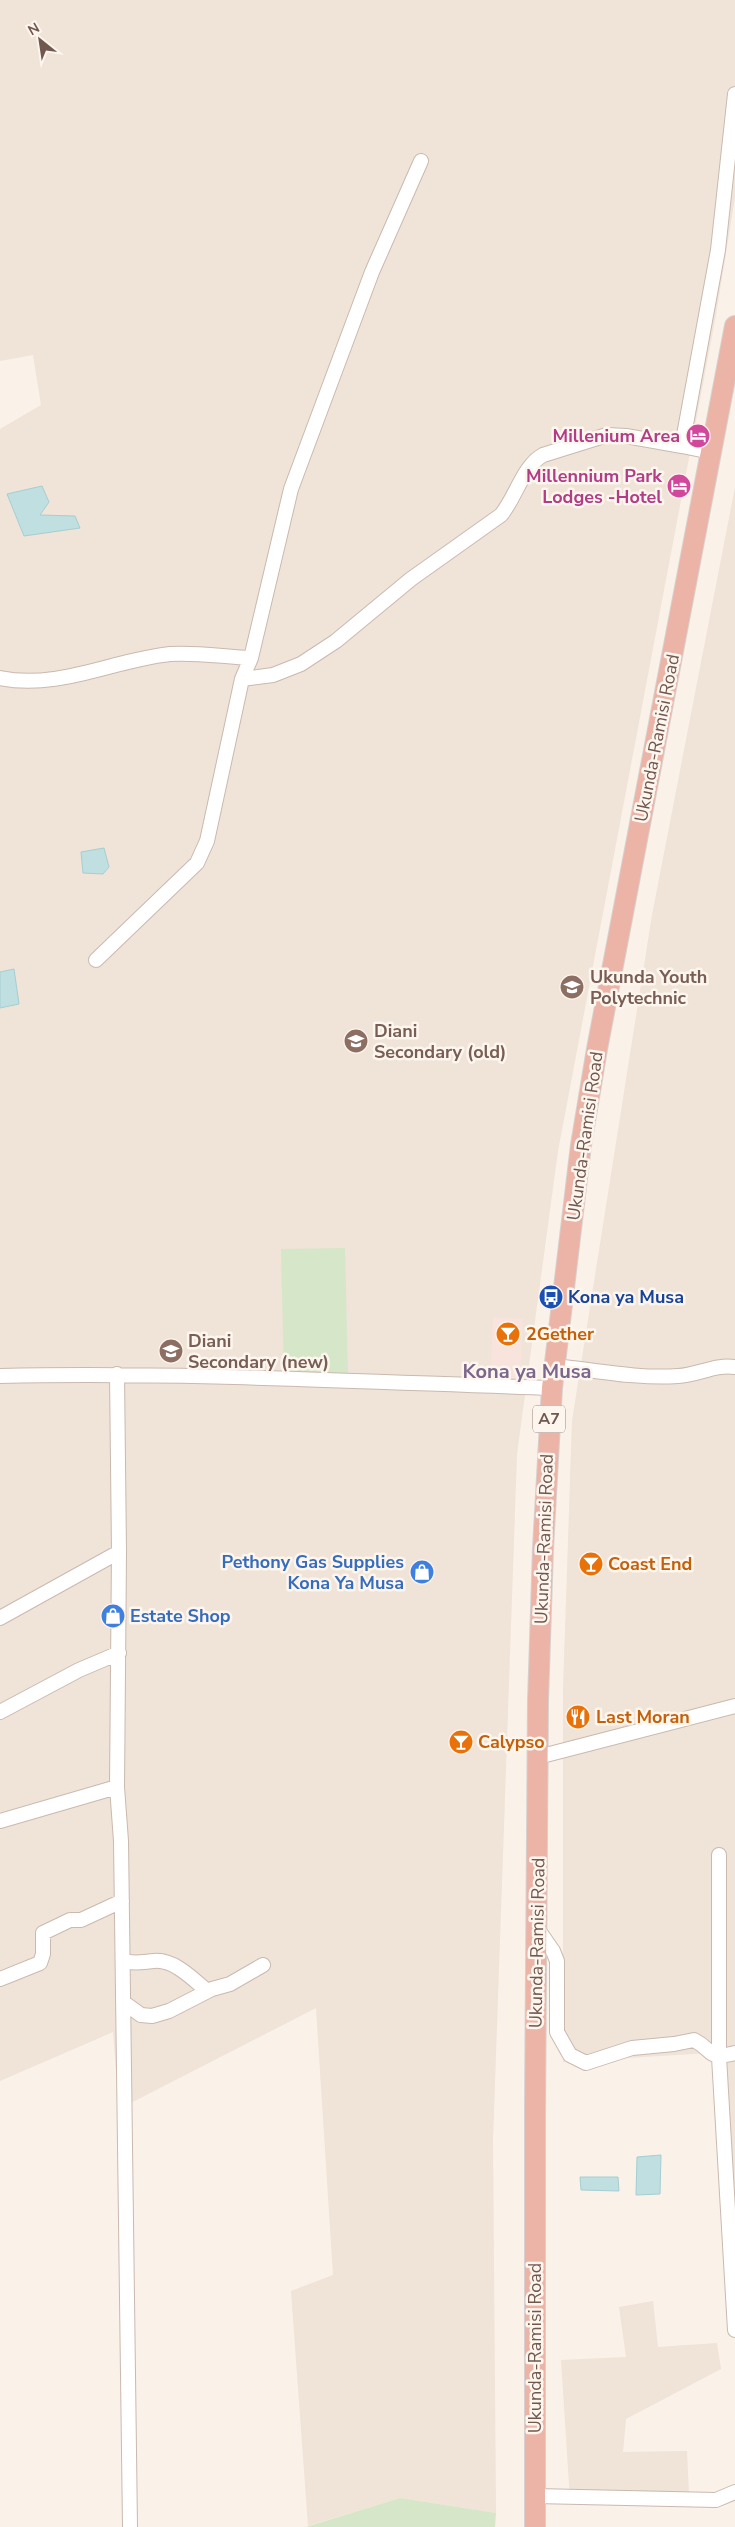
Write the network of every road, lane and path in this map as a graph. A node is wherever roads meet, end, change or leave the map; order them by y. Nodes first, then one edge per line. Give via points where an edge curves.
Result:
1 (735, 94) edge
2 (421, 161) dead end
3 (735, 326) edge
4 (682, 446) junction
5 (711, 452) junction
6 (251, 658) junction
7 (0, 678) edge
8 (242, 679) junction
9 (96, 960) dead end
10 (555, 1366) junction
11 (735, 1366) edge
12 (117, 1374) junction
13 (0, 1376) edge
14 (552, 1388) junction
15 (119, 1552) junction
16 (0, 1618) edge
17 (119, 1653) junction
18 (735, 1706) edge
19 (0, 1712) edge
20 (538, 1757) junction
21 (117, 1787) junction
22 (0, 1821) edge
23 (719, 1855) dead end
24 (122, 1901) junction
25 (537, 1928) junction
26 (123, 1961) junction
27 (263, 1965) dead end
28 (0, 1979) edge
29 (207, 1991) junction
30 (123, 2002) junction
31 (735, 2053) edge
32 (719, 2057) junction
33 (735, 2330) edge
34 (735, 2492) edge
35 (535, 2496) junction
36 (130, 2527) edge
37 (535, 2527) edge

1 - 4 street via 718,250
2 - 6 street via 372,272 291,489
3 - 5 highway, Ukunda-Ramisi Road / A7
4 - 5 street
4 - 8 street via 607,435 543,454 535,459 501,515 411,579 336,641 301,664 273,675
5 - 10 highway, Ukunda-Ramisi Road / A7 via 597,1049 581,1145
6 - 7 street via 172,654 52,680
6 - 8 street
8 - 9 street via 207,841 197,863
10 - 11 street via 645,1376 680,1376 724,1365
10 - 14 highway, Ukunda-Ramisi Road / A7
12 - 13 street
12 - 14 street
12 - 15 street
14 - 20 highway, Ukunda-Ramisi Road / A7 via 542,1548
15 - 16 street
15 - 17 street
17 - 19 street via 79,1670
17 - 21 street
18 - 20 street
20 - 25 highway, Ukunda-Ramisi Road / A7
21 - 22 street
21 - 24 street
23 - 32 street
24 - 26 street
24 - 28 street via 81,1920 70,1920 43,1932 40,1963
25 - 32 street via 557,1961 557,2032 570,2055 586,2063 632,2048 694,2040 713,2056
25 - 35 highway, Ukunda-Ramisi Road / A7
26 - 29 street via 169,1964
26 - 30 street
27 - 29 street via 230,1984
29 - 30 street via 152,2016 141,2015
30 - 36 street
31 - 32 street
32 - 33 street
34 - 35 street via 716,2500
35 - 37 highway, Ukunda-Ramisi Road / A7

